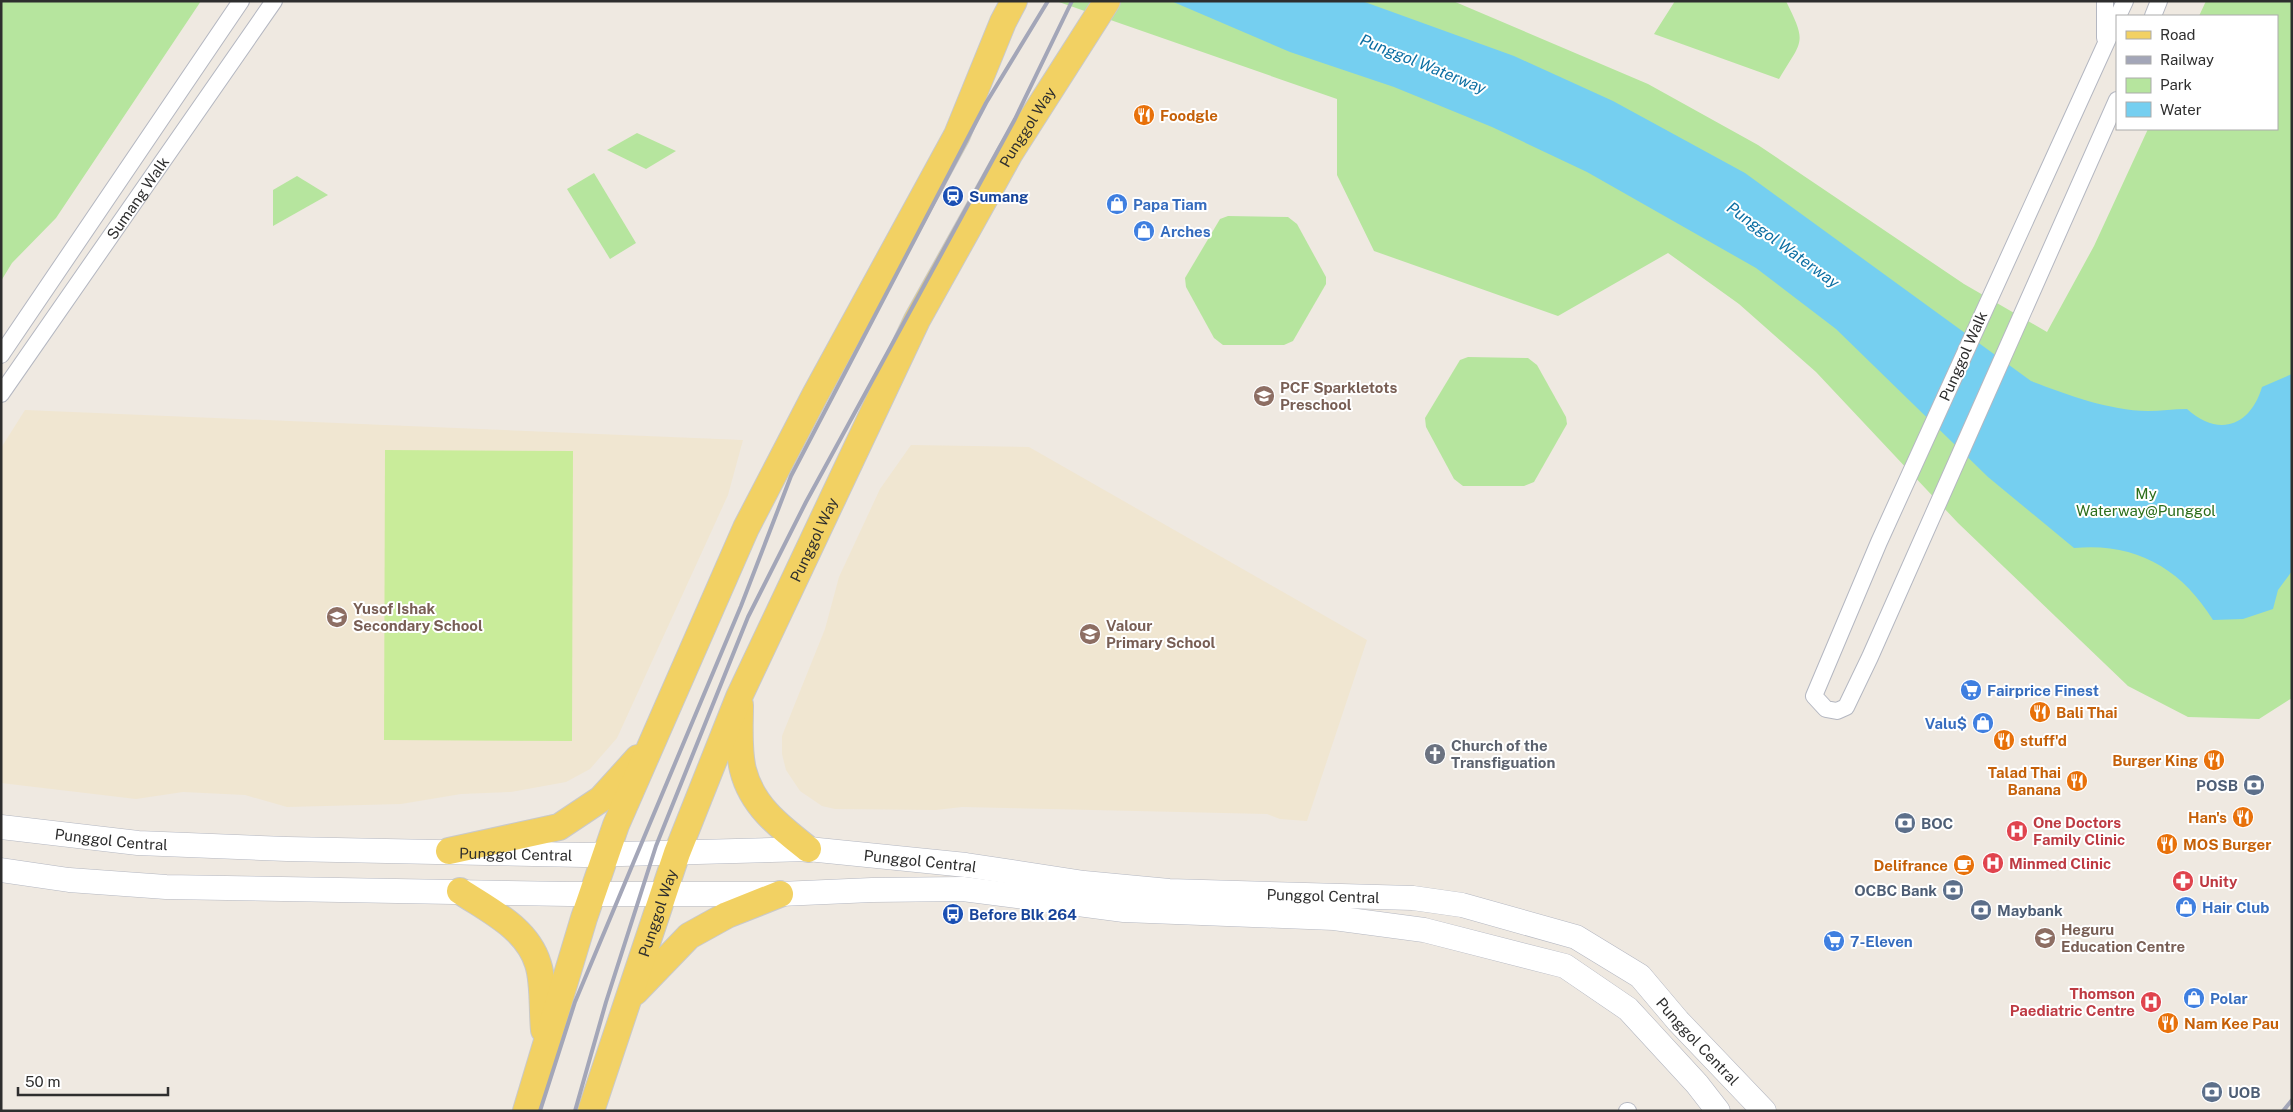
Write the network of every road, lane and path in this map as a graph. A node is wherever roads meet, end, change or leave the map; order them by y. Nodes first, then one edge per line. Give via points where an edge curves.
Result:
1 (241, 1) edge
2 (274, 1) edge
3 (1107, 1) edge
4 (2105, 1) edge
5 (2125, 1) edge
6 (2159, 1) edge
7 (1009, 12) edge
8 (2118, 15) edge
9 (2153, 15) edge
10 (2116, 20) edge
11 (2105, 43) junction
12 (2116, 102) edge
13 (1, 355) edge
14 (1, 394) edge
15 (739, 696) junction
16 (654, 741) junction
17 (1, 827) edge
18 (808, 849) junction
19 (449, 851) junction
20 (677, 853) junction
21 (607, 854) junction
22 (1, 870) edge
23 (460, 891) junction
24 (591, 894) junction
25 (663, 894) junction
26 (780, 894) junction
27 (630, 997) junction
28 (545, 1044) junction
29 (526, 1111) edge
30 (590, 1111) edge
31 (1718, 1111) edge
32 (1764, 1111) edge

1 - 13 street, Sumang Walk
2 - 14 street, Sumang Walk
3 - 15 main road, Punggol Way via 1010,153 917,320
4 - 11 street
5 - 8 street, Punggol Walk
6 - 9 street
7 - 16 main road via 957,136 746,528
10 - 11 street, Punggol Walk
11 - 12 street, Punggol Walk via 1879,542 1814,696 1826,709 1837,711 1846,707
15 - 18 main road via 743,770 757,803
15 - 20 main road, Punggol Way
16 - 19 main road via 601,799 559,827
16 - 21 main road
17 - 19 main road, Punggol Central via 138,843
18 - 20 main road, Punggol Central
18 - 32 main road, Punggol Central via 1169,891 1413,898 1462,905 1548,928 1576,936 1640,976
19 - 21 main road, Punggol Central
20 - 21 main road, Punggol Central
20 - 25 main road, Punggol Way
21 - 24 main road
22 - 23 main road, Punggol Central via 69,880 166,887
23 - 24 main road, Punggol Central
23 - 28 main road via 508,922 528,943 539,965
24 - 25 main road, Punggol Central
24 - 28 main road
25 - 26 main road, Punggol Central
25 - 27 main road, Punggol Way
26 - 27 main road via 727,915 689,936
26 - 31 main road, Punggol Central via 963,889 1124,910 1334,918 1424,930 1487,944 1565,966 1628,1009
27 - 30 main road, Punggol Way
28 - 29 main road

